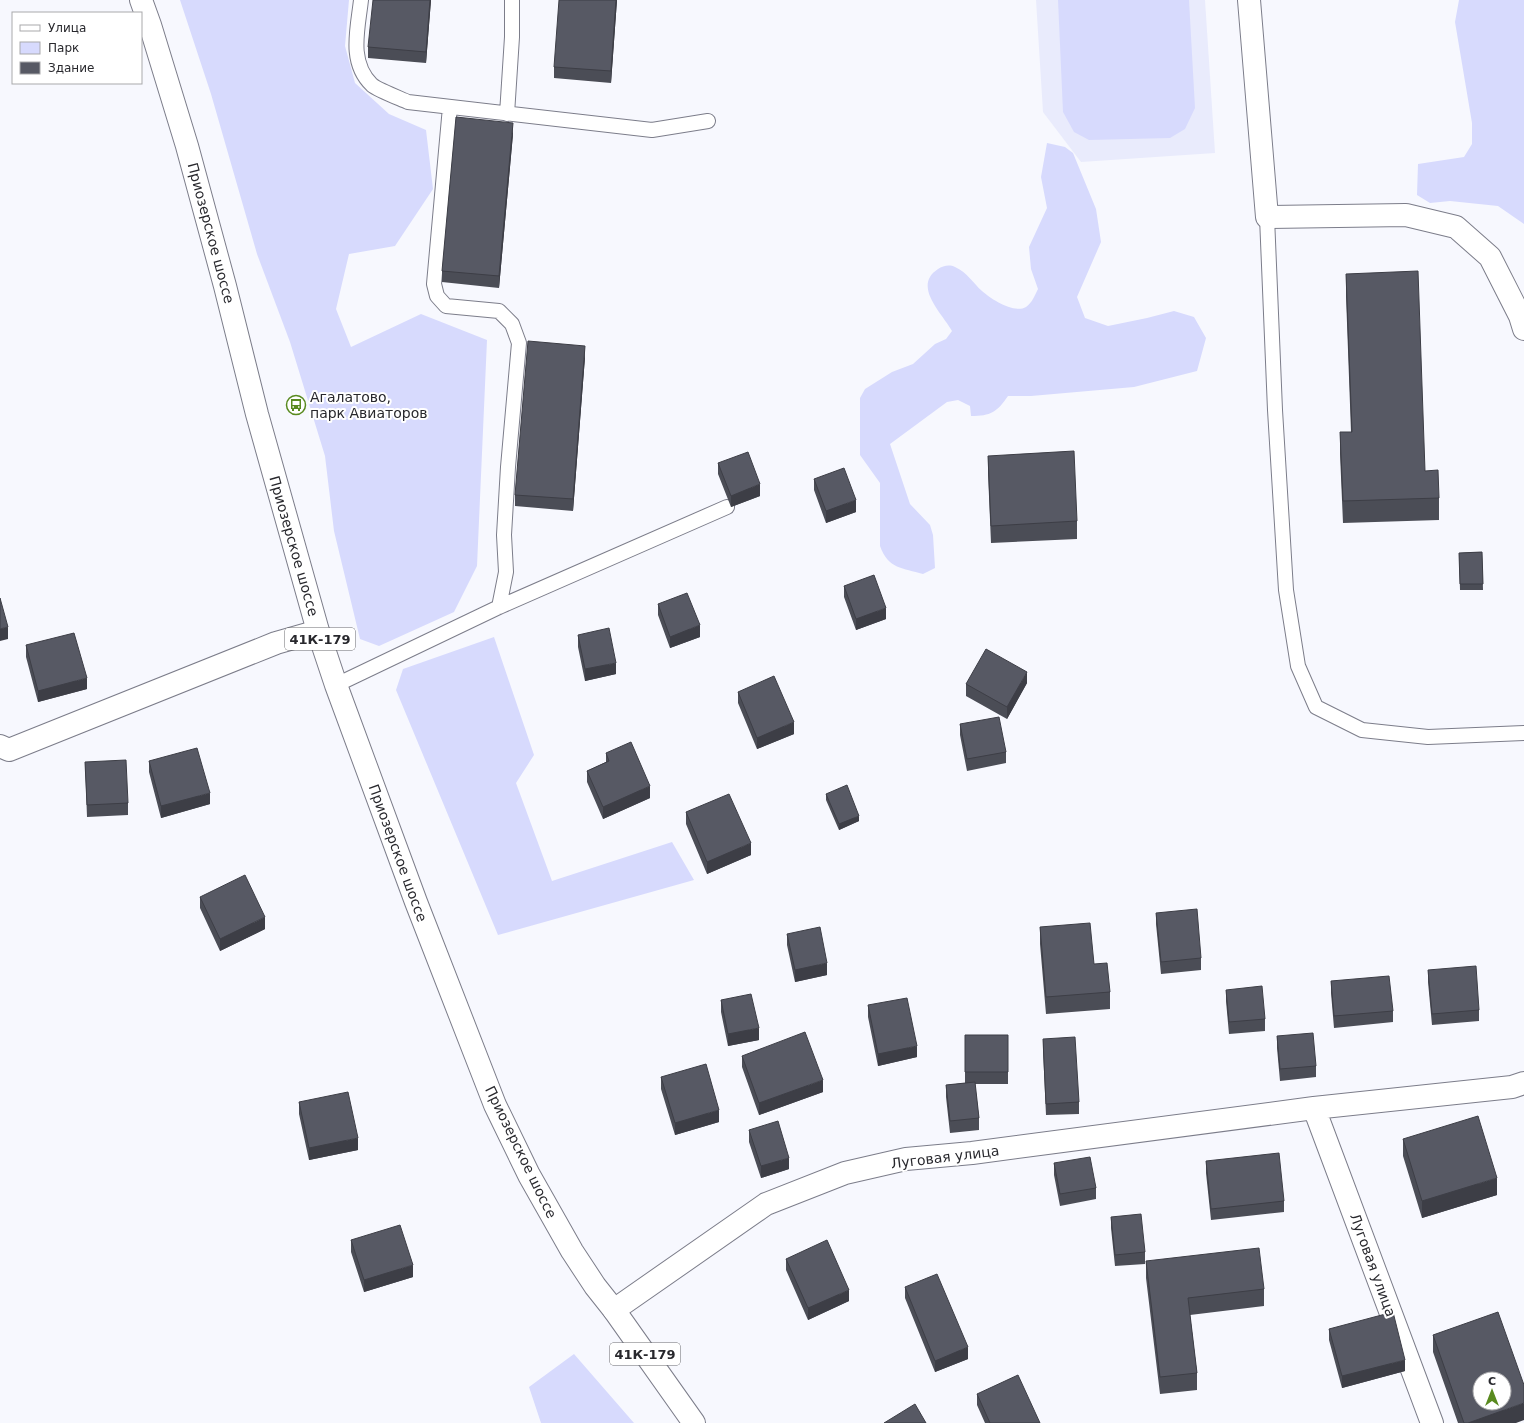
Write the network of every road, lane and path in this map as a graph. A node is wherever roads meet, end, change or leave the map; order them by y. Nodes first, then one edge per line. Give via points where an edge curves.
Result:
1 (141, 0) edge
2 (361, 0) edge
3 (512, 0) edge
4 (1249, 0) edge
5 (450, 107) junction
6 (508, 114) junction
7 (708, 121) dead end
8 (1267, 217) junction
9 (1524, 329) edge
10 (727, 507) dead end
11 (499, 607) junction
12 (318, 631) junction
13 (336, 685) junction
14 (1524, 733) edge
15 (0, 746) edge
16 (1524, 1083) edge
17 (1314, 1108) junction
18 (614, 1310) junction
19 (694, 1423) edge
20 (1432, 1423) edge

1 - 12 street, Приозерское шоссе / 41К-179 via 189,153 257,414
2 - 5 lane via 356,51 360,68 372,85 408,102
3 - 6 lane
4 - 8 street
5 - 6 lane
5 - 11 lane via 434,284 437,296 446,306 499,311 512,324 519,342 504,535 506,572
6 - 7 lane via 652,130
8 - 9 street via 1406,215 1456,227 1490,257
8 - 14 lane via 1286,590 1298,666 1316,706 1362,730 1428,737
10 - 11 lane
11 - 13 lane
12 - 13 street, Приозерское шоссе / 41К-179
12 - 15 street via 276,643 9,750
13 - 18 street, Приозерское шоссе / 41К-179 via 416,902 495,1105 529,1175 572,1251
16 - 17 street, Луговая улица via 1512,1087
17 - 18 street, Луговая улица via 972,1154 906,1159 845,1173 766,1204
17 - 20 street, Луговая улица
18 - 19 street, 41К-179

